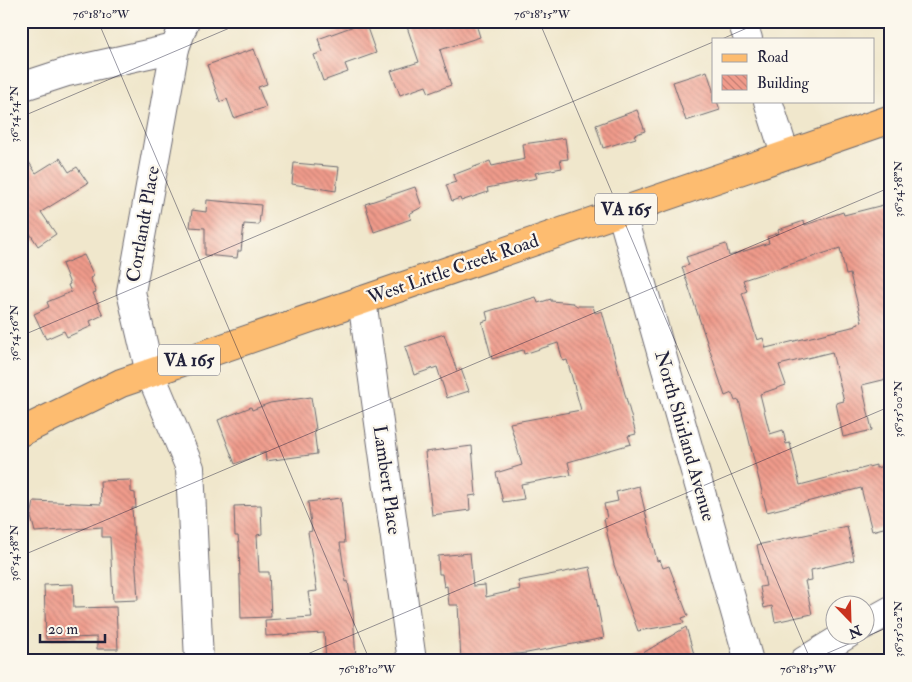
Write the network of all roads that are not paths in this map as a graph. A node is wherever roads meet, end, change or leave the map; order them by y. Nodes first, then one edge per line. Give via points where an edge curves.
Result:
1 (185, 21) edge
2 (742, 21) edge
3 (748, 38) edge
4 (175, 48) junction
5 (21, 87) edge
6 (768, 102) edge
7 (891, 119) edge
8 (785, 154) junction
9 (621, 210) junction
10 (362, 300) junction
11 (150, 373) junction
12 (21, 432) edge
13 (891, 610) edge
14 (874, 619) edge
15 (832, 644) edge
16 (199, 661) edge
17 (412, 661) edge
18 (749, 661) edge
19 (804, 661) edge

1 - 4 street, Cortlandt Place
2 - 3 street
4 - 5 street via 67,72
4 - 11 street, Cortlandt Place via 131,292
6 - 8 street
7 - 8 main road, West Little Creek Road / VA 165
8 - 9 main road, West Little Creek Road / VA 165
9 - 10 main road, West Little Creek Road / VA 165
9 - 18 street, North Shirland Avenue
10 - 11 main road, West Little Creek Road / VA 165
10 - 17 street, Lambert Place
11 - 12 main road, West Little Creek Road / VA 165 via 121,383
11 - 16 street, Cortlandt Place via 190,468
13 - 14 street
15 - 19 street

